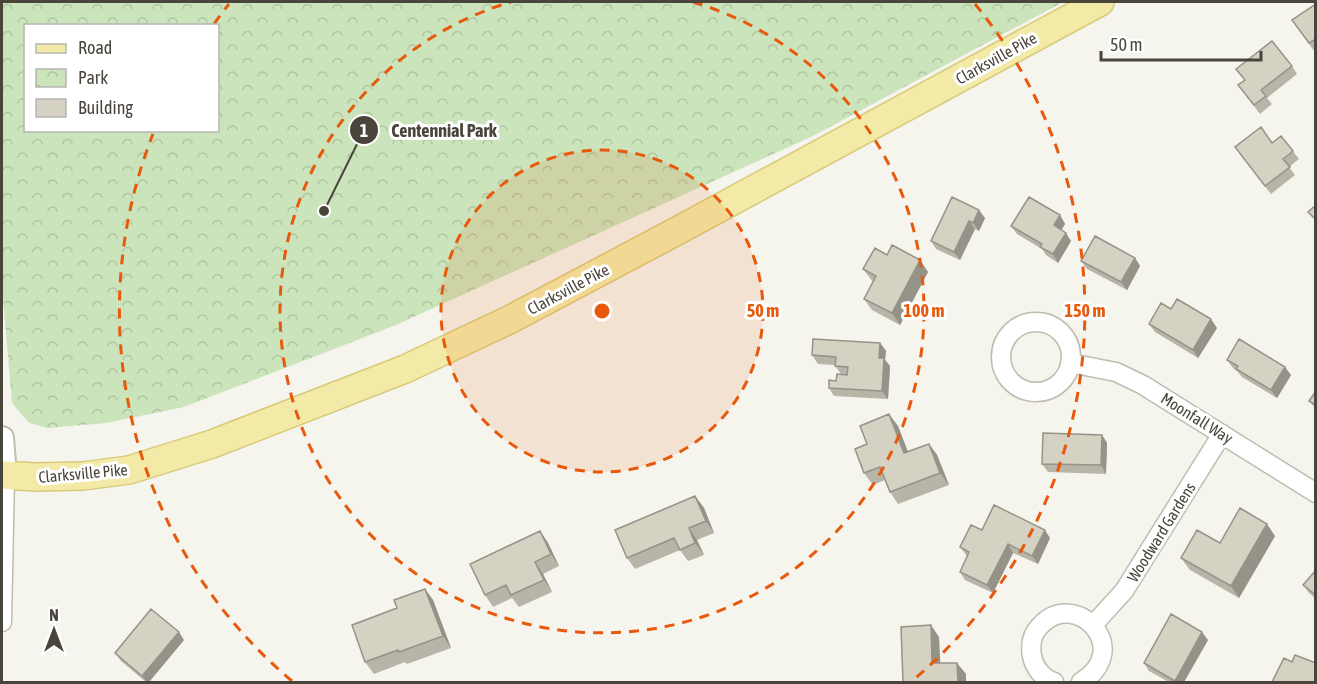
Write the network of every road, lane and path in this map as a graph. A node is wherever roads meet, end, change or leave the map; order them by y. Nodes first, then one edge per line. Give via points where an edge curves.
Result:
1 (1100, 2) edge
2 (1070, 363) dead end
3 (1222, 434) junction
4 (2, 438) edge
5 (3, 475) edge
6 (1316, 493) edge
7 (2, 622) edge
8 (1093, 625) junction
9 (1054, 682) edge
10 (1081, 682) edge

1 - 5 main road, Clarksville Pike via 511,319 405,369 212,444 129,470 83,476
2 - 3 street, Moonfall Way via 1116,372
3 - 6 street, Moonfall Way
3 - 8 street, Woodward Gardens via 1124,591
4 - 5 street
5 - 7 street
8 - 9 street via 1070,614 1056,615 1038,628 1031,649 1033,661 1040,673
8 - 10 street via 1103,644 1103,655 1091,676

